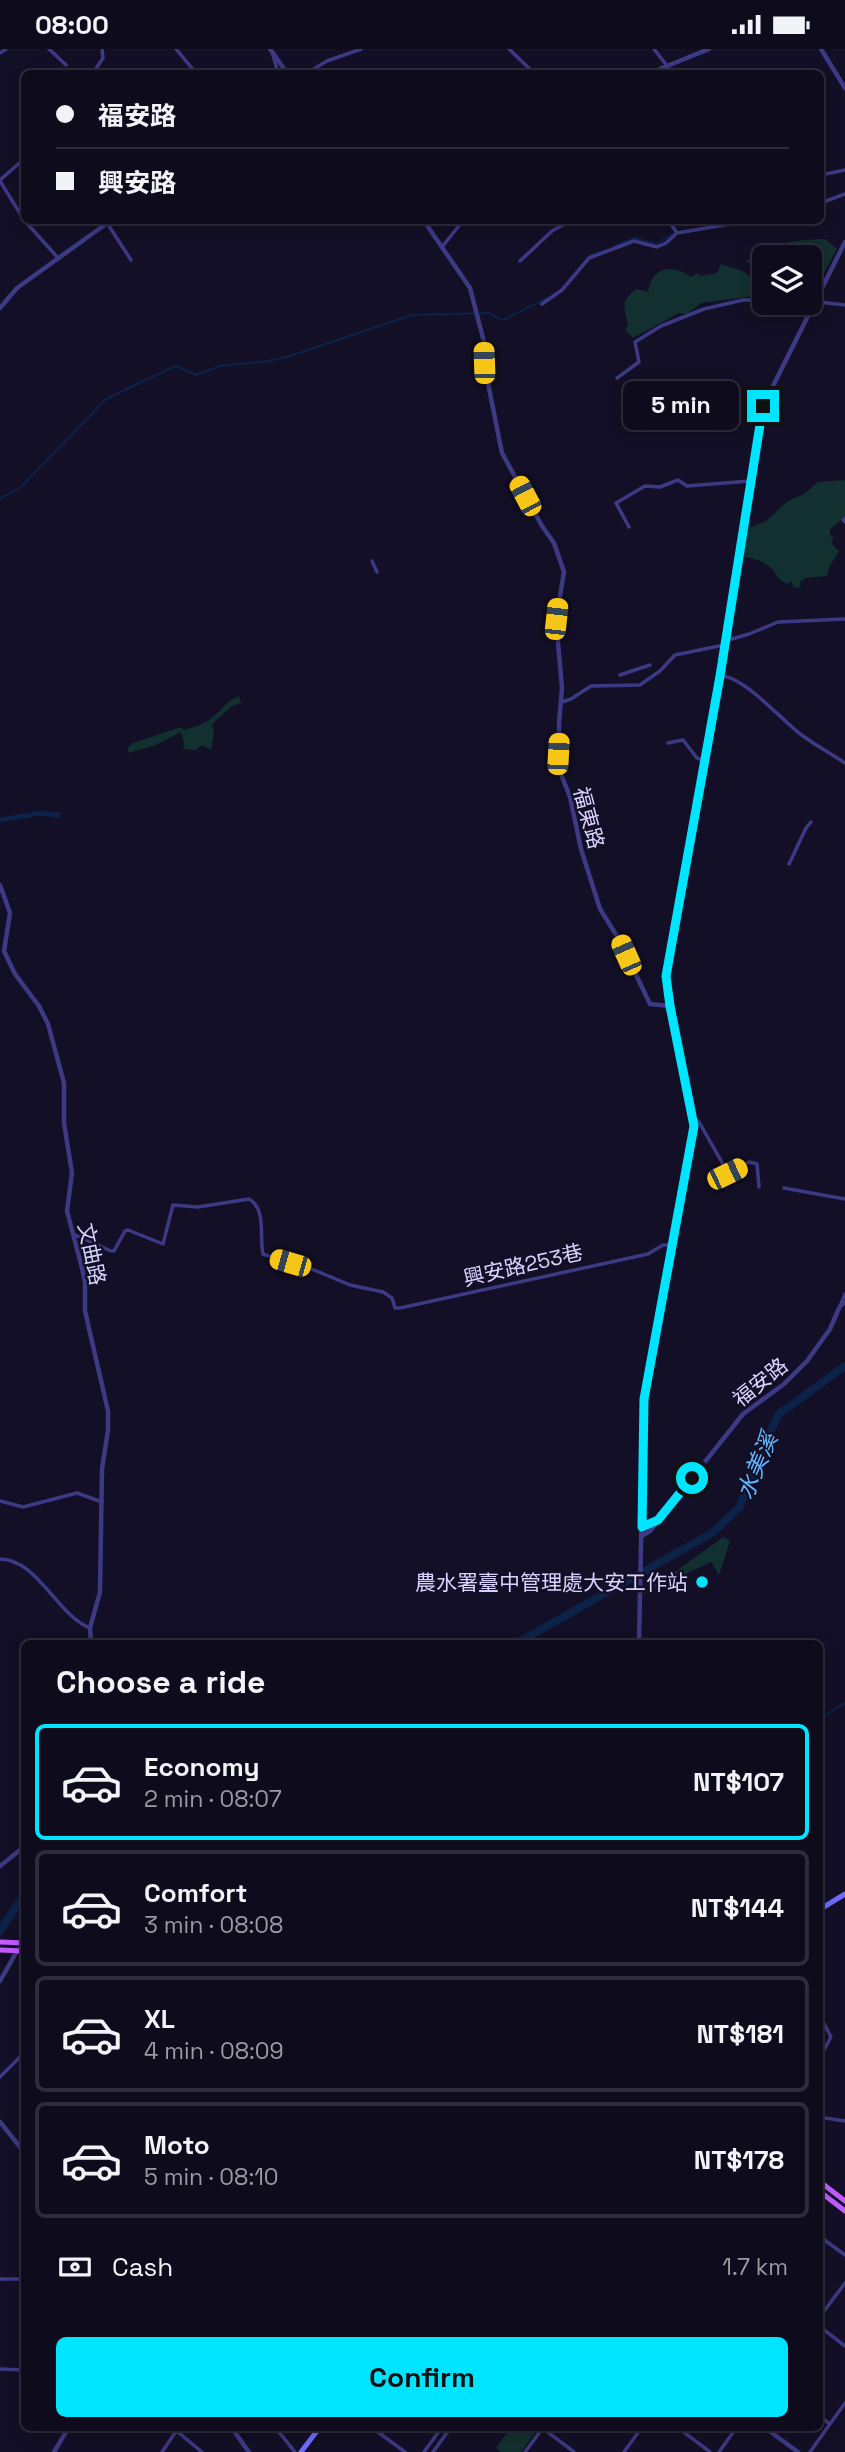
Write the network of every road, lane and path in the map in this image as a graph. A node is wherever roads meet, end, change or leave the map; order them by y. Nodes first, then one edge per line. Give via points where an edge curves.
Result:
1 (6, 49) edge
2 (49, 49) edge
3 (102, 49) edge
4 (176, 49) edge
5 (361, 49) edge
6 (509, 49) edge
7 (654, 49) edge
8 (709, 49) edge
9 (821, 49) edge
10 (272, 52) edge
11 (0, 53) edge
12 (66, 65) dead end
13 (668, 67) junction
14 (95, 70) edge
15 (193, 70) edge
16 (277, 70) edge
17 (285, 70) edge
18 (312, 70) edge
19 (531, 70) edge
20 (659, 70) edge
21 (845, 88) edge
22 (21, 162) edge
23 (845, 170) edge
24 (824, 174) edge
25 (0, 180) edge
26 (845, 194) edge
27 (824, 202) edge
28 (21, 214) edge
29 (28, 224) edge
30 (105, 224) edge
31 (109, 224) edge
32 (426, 224) edge
33 (459, 224) edge
34 (565, 224) edge
35 (671, 224) edge
36 (730, 224) edge
37 (677, 233) junction
38 (845, 242) edge
39 (442, 247) junction
40 (58, 258) junction
41 (131, 260) dead end
42 (520, 261) dead end
43 (822, 284) edge
44 (752, 301) edge
45 (822, 303) edge
46 (542, 304) dead end
47 (845, 305) edge
48 (0, 308) edge
49 (806, 315) edge
50 (617, 378) dead end
51 (750, 481) junction
52 (629, 527) dead end
53 (372, 561) dead end
54 (377, 572) dead end
55 (845, 619) edge
56 (725, 643) junction
57 (650, 664) dead end
58 (620, 675) dead end
59 (720, 676) junction
60 (562, 702) junction
61 (668, 743) dead end
62 (705, 761) junction
63 (845, 763) edge
64 (811, 822) dead end
65 (789, 864) dead end
66 (0, 885) edge
67 (670, 1006) junction
68 (694, 1119) junction
69 (759, 1187) dead end
70 (784, 1188) dead end
71 (845, 1199) edge
72 (71, 1233) junction
73 (673, 1245) junction
74 (845, 1294) edge
75 (845, 1302) edge
76 (840, 1306) junction
77 (0, 1501) edge
78 (102, 1502) junction
79 (658, 1520) junction
80 (642, 1527) junction
81 (641, 1536) junction
82 (0, 1559) edge
83 (90, 1628) junction
84 (91, 1640) edge
85 (639, 1640) edge
86 (21, 1849) edge
87 (0, 1866) edge
88 (845, 1894) edge
89 (823, 1908) edge
90 (0, 1942) edge
91 (21, 1944) edge
92 (21, 1947) edge
93 (0, 1950) edge
94 (17, 1951) junction
95 (21, 1951) edge
96 (0, 1981) edge
97 (823, 2022) edge
98 (823, 2052) edge
99 (21, 2056) edge
100 (0, 2077) edge
101 (823, 2118) edge
102 (845, 2121) edge
103 (0, 2122) edge
104 (21, 2148) edge
105 (823, 2184) edge
106 (823, 2194) edge
107 (845, 2201) edge
108 (845, 2211) edge
109 (823, 2239) edge
110 (845, 2255) edge
111 (0, 2279) edge
112 (21, 2280) edge
113 (845, 2283) edge
114 (823, 2313) edge
115 (823, 2329) edge
116 (845, 2346) edge
117 (0, 2369) edge
118 (21, 2370) edge
119 (845, 2403) edge
120 (823, 2419) edge
121 (830, 2424) junction
122 (67, 2431) edge
123 (174, 2431) edge
124 (179, 2431) edge
125 (234, 2431) edge
126 (278, 2431) edge
127 (317, 2431) edge
128 (377, 2431) edge
129 (383, 2431) edge
130 (439, 2431) edge
131 (448, 2431) edge
132 (540, 2431) edge
133 (546, 2431) edge
134 (639, 2431) edge
135 (682, 2431) edge
136 (734, 2431) edge
137 (769, 2431) edge
138 (381, 2434) junction
139 (57, 2451) edge
140 (162, 2452) edge
141 (202, 2452) edge
142 (249, 2452) edge
143 (295, 2452) edge
144 (301, 2452) edge
145 (405, 2452) edge
146 (424, 2452) edge
147 (433, 2452) edge
148 (524, 2452) edge
149 (574, 2452) edge
150 (624, 2452) edge
151 (710, 2452) edge
152 (719, 2452) edge
153 (798, 2452) edge
154 (810, 2452) edge

1 - 11 street
2 - 12 street
3 - 14 street via 103,58
4 - 15 street
5 - 18 street
6 - 19 street
7 - 13 street
8 - 13 street
9 - 21 street
10 - 16 street
10 - 17 street
13 - 20 street
22 - 25 street
23 - 24 street
25 - 28 street
26 - 27 street
29 - 40 street
30 - 40 street
31 - 41 street
32 - 39 street, 福東路
33 - 39 street
34 - 42 street
35 - 37 street
36 - 37 street
37 - 46 street via 661,246 634,241 589,258 562,290
38 - 43 street
39 - 60 street, 福東路 via 470,288 502,453 563,566 556,619
40 - 48 street via 17,288
44 - 50 street via 724,303 660,326 635,342 639,362
45 - 47 street
49 - 51 street via 763,406
51 - 52 street via 687,486 678,480 660,487 645,486 616,503
51 - 56 street
53 - 54 street
55 - 56 street via 778,622
56 - 59 street
56 - 60 street via 675,655 640,685 591,686
57 - 58 street
59 - 62 street
59 - 63 street via 749,689 798,733
60 - 67 street, 福東路 via 559,769 600,909 650,1004
61 - 62 street via 683,740
62 - 67 street via 666,976
64 - 65 street
66 - 72 street, 文曲路 via 10,913 4,951 48,1024 64,1083 64,1123 72,1173 67,1211
67 - 68 street
68 - 69 street via 727,1174 749,1162 757,1164
68 - 73 street
70 - 71 street
72 - 73 street, 興安路253巷 via 111,1251 128,1230 163,1244 173,1205 198,1207 249,1199 256,1204 263,1254 387,1293 396,1308
72 - 78 street, 文曲路 via 82,1268 85,1311 108,1411
73 - 80 street via 644,1399
74 - 76 street, 福安路
75 - 76 street
76 - 79 street, 福安路 via 807,1361 743,1414
77 - 78 street via 23,1507 77,1493
78 - 83 street, 文曲路 via 100,1593
79 - 80 street, 福安路
79 - 81 street, 福安路
80 - 81 street
81 - 85 street
82 - 83 street via 9,1559 26,1570 71,1616
83 - 84 street, 文曲路
86 - 87 street
88 - 89 main road
90 - 91 main road
92 - 94 street
93 - 94 main road
94 - 95 main road
94 - 96 street
97 - 98 street via 831,2038
99 - 100 street
101 - 102 street
103 - 104 street
105 - 107 main road
106 - 108 main road
109 - 110 street
111 - 112 street
113 - 114 street
115 - 116 street
117 - 118 street
119 - 121 street
120 - 121 street
121 - 154 street
122 - 139 street
123 - 140 street
124 - 141 street
125 - 142 street
126 - 143 street
127 - 144 main road
128 - 138 street
129 - 138 street
130 - 146 street
131 - 147 street
132 - 148 street
133 - 149 street
134 - 150 street
135 - 151 street
136 - 152 street
137 - 153 street
138 - 145 street

